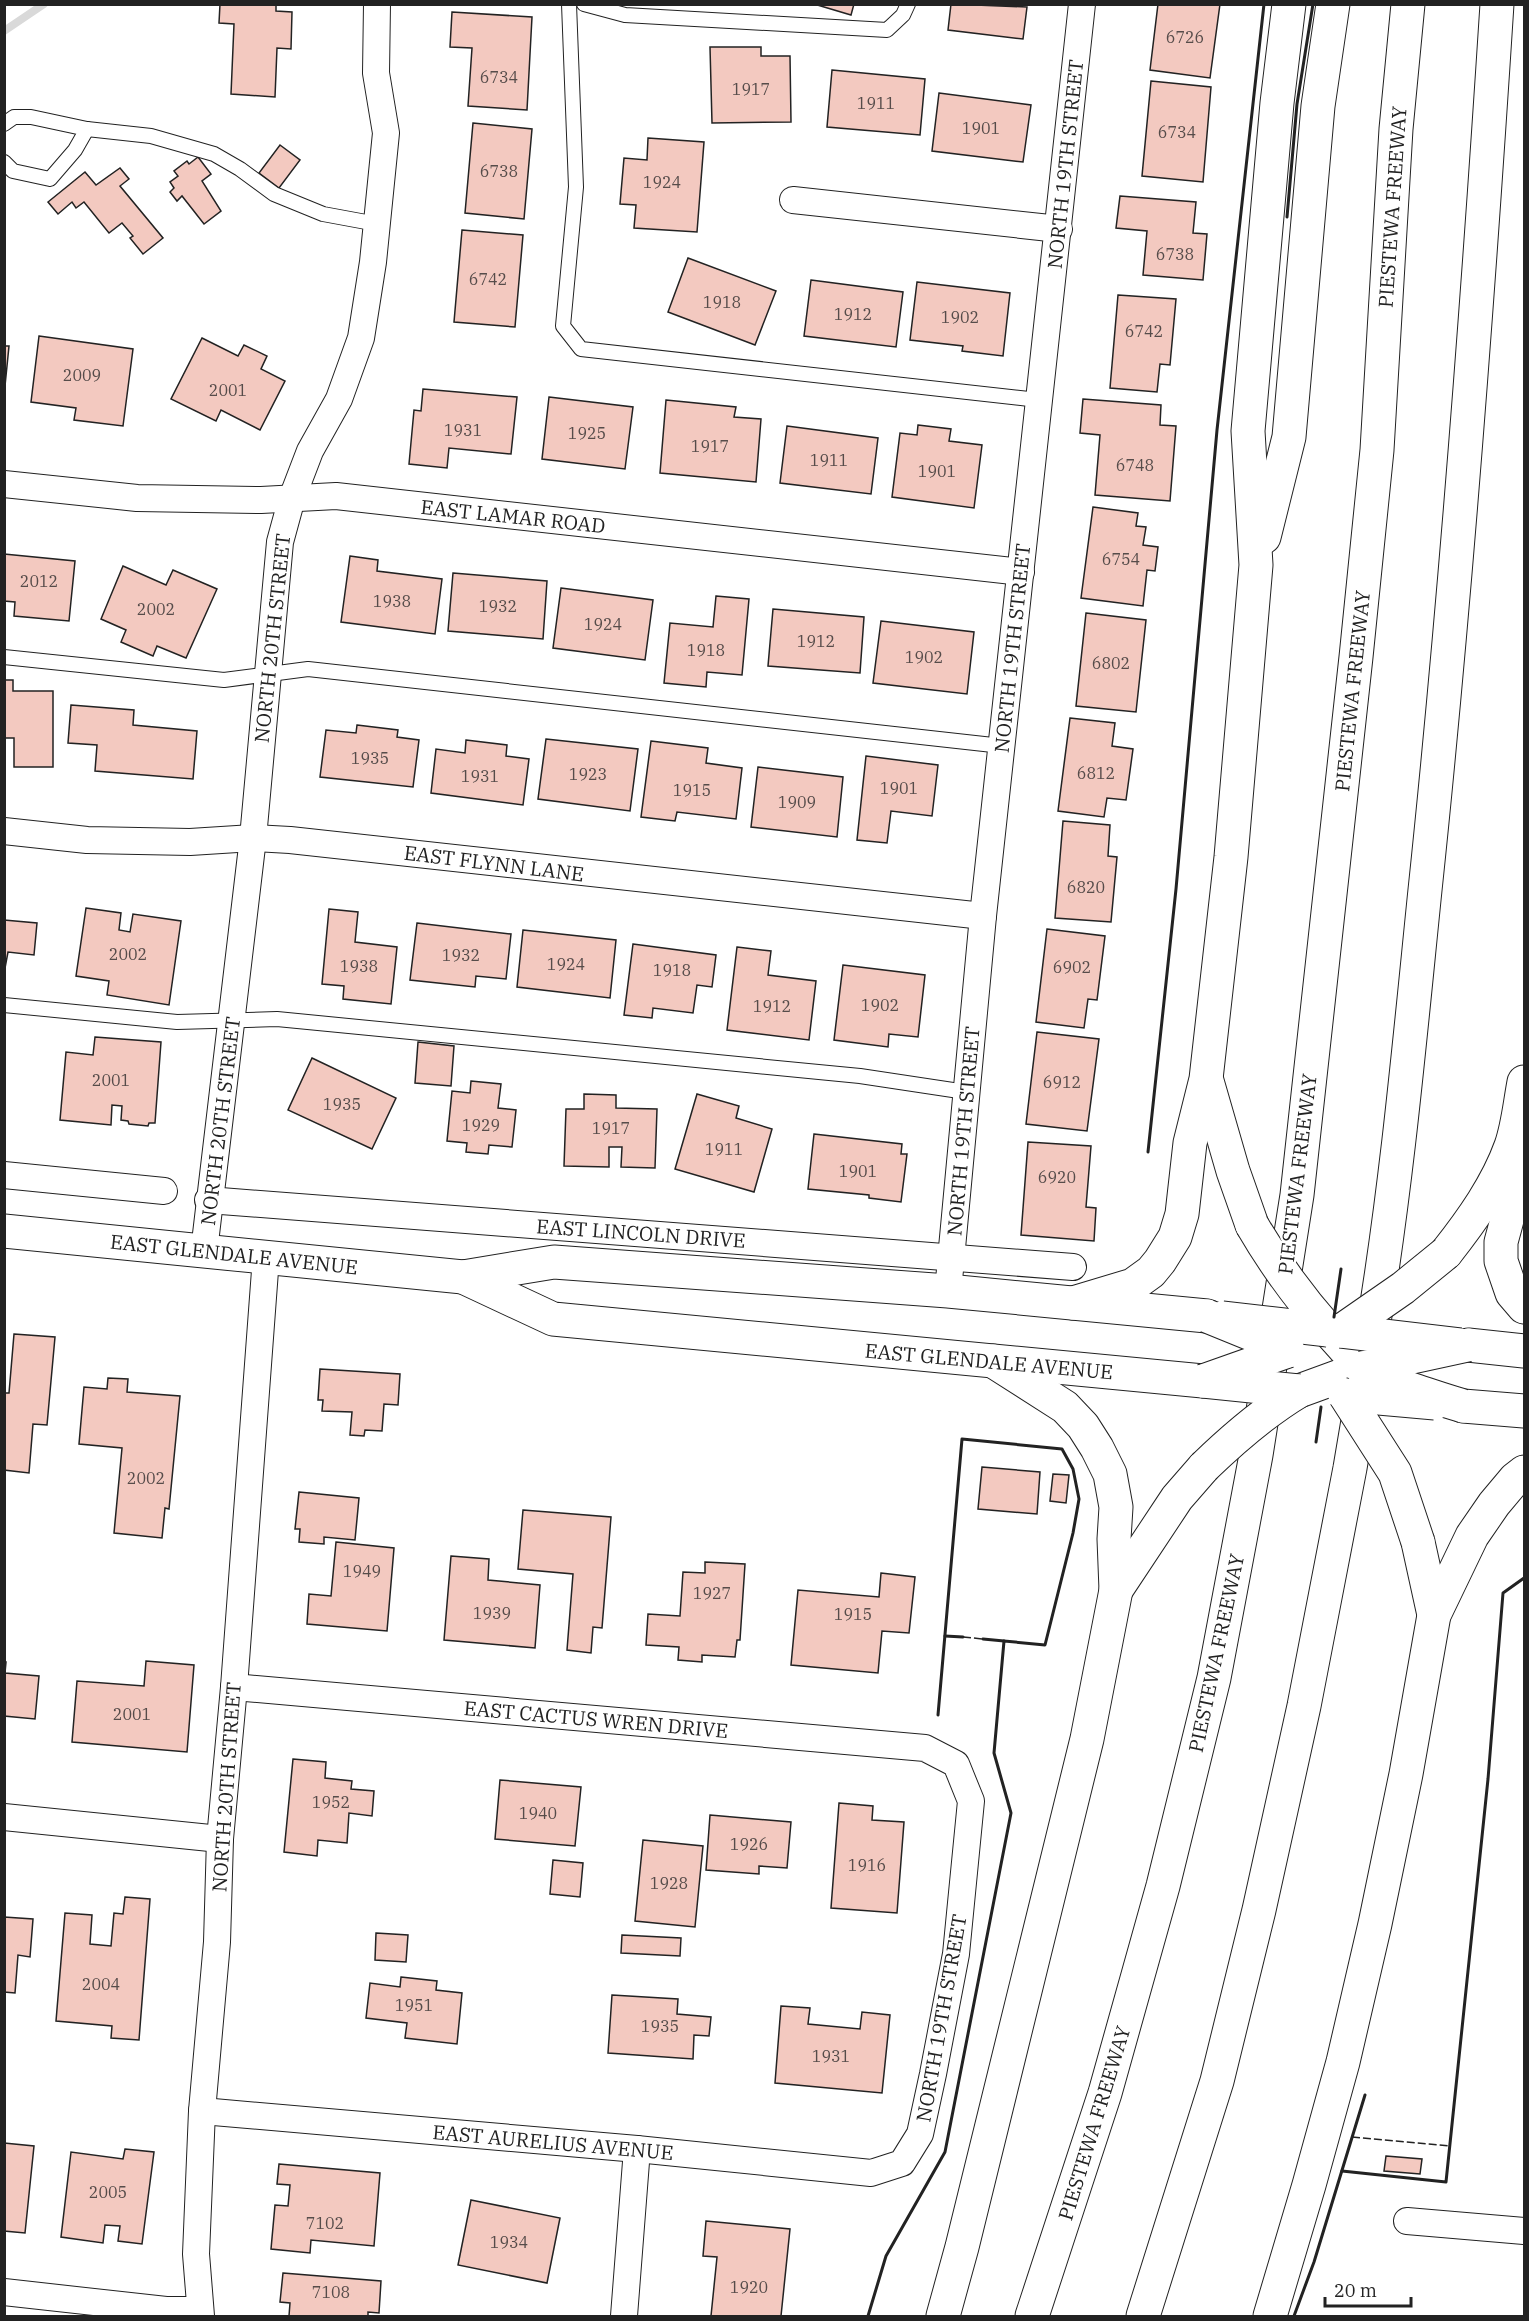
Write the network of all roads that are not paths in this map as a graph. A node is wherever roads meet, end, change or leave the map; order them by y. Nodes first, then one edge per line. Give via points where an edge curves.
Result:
1 (377, 4) edge
2 (569, 4) edge
3 (584, 4) edge
4 (908, 4) edge
5 (1082, 4) edge
6 (1289, 4) edge
7 (1333, 4) edge
8 (1408, 4) edge
9 (1497, 4) edge
10 (4, 124) edge
11 (87, 129) junction
12 (4, 162) edge
13 (794, 200) dead end
14 (377, 224) junction
15 (1059, 229) junction
16 (1038, 400) junction
17 (4, 484) edge
18 (292, 498) junction
19 (1257, 565) junction
20 (1021, 572) junction
21 (4, 657) edge
22 (268, 675) junction
23 (1002, 746) junction
24 (4, 831) edge
25 (254, 838) junction
26 (983, 916) junction
27 (4, 1005) edge
28 (232, 1021) junction
29 (1206, 1079) junction
30 (1524, 1082) edge
31 (966, 1092) junction
32 (1511, 1145) junction
33 (4, 1175) edge
34 (165, 1191) dead end
35 (208, 1200) junction
36 (4, 1231) edge
37 (204, 1251) junction
38 (266, 1257) junction
39 (951, 1257) junction
40 (1073, 1267) dead end
41 (463, 1277) junction
42 (948, 1291) junction
43 (1073, 1303) junction
44 (1524, 1307) edge
45 (1207, 1316) junction
46 (1334, 1332) junction
47 (1468, 1345) junction
48 (1288, 1351) junction
49 (1524, 1351) edge
50 (993, 1361) junction
51 (1362, 1368) junction
52 (1203, 1381) junction
53 (1324, 1389) junction
54 (1462, 1406) junction
55 (1524, 1411) edge
56 (1524, 1472) edge
57 (1116, 1590) junction
58 (1434, 1615) junction
59 (234, 1687) junction
60 (956, 1764) joint
61 (4, 1817) edge
62 (220, 1839) junction
63 (202, 2111) junction
64 (637, 2149) junction
65 (902, 2163) joint
66 (1407, 2221) dead end
67 (1524, 2231) edge
68 (4, 2292) edge
69 (200, 2313) edge
70 (624, 2316) edge
71 (943, 2316) edge
72 (1032, 2316) edge
73 (1143, 2316) edge
74 (1270, 2316) edge

1 - 14 street, NORTH 20TH STREET via 376,73 386,134
2 - 16 lane via 576,187 563,326 581,349
3 - 4 lane via 625,15 887,30 903,15
5 - 15 street, NORTH 19TH STREET
6 - 19 main road via 1248,431
7 - 19 main road via 1318,106 1289,437
8 - 72 main road, PIESTEWA FREEWAY via 1396,129 1377,450 1355,669 1298,1195 1256,1455 1214,1678 1163,1886 1105,2093
9 - 73 main road via 1449,661 1385,1256 1346,1491 1304,1706 1258,1910 1217,2081
10 - 11 lane via 14,117 31,117
11 - 12 lane via 75,150 50,178 13,171
11 - 14 lane via 151,136 214,154 274,194 323,214
13 - 15 street
14 - 18 street, NORTH 20TH STREET via 361,338 339,399 310,451
15 - 16 street, NORTH 19TH STREET
16 - 20 street, NORTH 19TH STREET
17 - 18 street, EAST LAMAR ROAD via 137,498
18 - 20 street, EAST LAMAR ROAD via 336,496
18 - 22 street, NORTH 20TH STREET via 280,542
19 - 29 main road
20 - 23 street, NORTH 19TH STREET
21 - 22 lane via 224,680
22 - 23 lane via 308,669
22 - 25 street, NORTH 20TH STREET
23 - 26 street, NORTH 19TH STREET
24 - 25 street, EAST FLYNN LANE via 110,840 190,842
25 - 26 street, EAST FLYNN LANE
25 - 28 street, NORTH 20TH STREET
26 - 31 street, NORTH 19TH STREET
27 - 28 lane via 177,1022
28 - 31 lane via 278,1018 860,1076
28 - 35 street, NORTH 20TH STREET
29 - 43 main road via 1190,1143 1182,1214 1175,1237 1151,1272 1133,1285
29 - 46 main road, bridge via 1252,1225 1299,1297
30 - 32 main road
31 - 39 street, NORTH 19TH STREET
32 - 44 main road via 1514,1194 1501,1242 1501,1261 1512,1293
32 - 46 main road, bridge via 1470,1223 1446,1253 1403,1288
33 - 34 street
35 - 37 street, NORTH 20TH STREET
35 - 39 street, EAST LINCOLN DRIVE
36 - 37 main road, EAST GLENDALE AVENUE
37 - 38 main road, EAST GLENDALE AVENUE
38 - 41 main road, EAST GLENDALE AVENUE
38 - 59 street, NORTH 20TH STREET
39 - 40 street, EAST LINCOLN DRIVE
39 - 42 street, NORTH 19TH STREET
41 - 42 main road, EAST GLENDALE AVENUE via 554,1262
41 - 50 main road, EAST GLENDALE AVENUE via 553,1319
42 - 43 main road, EAST GLENDALE AVENUE
43 - 45 main road, EAST GLENDALE AVENUE
45 - 46 main road, EAST GLENDALE AVENUE, bridge
45 - 48 main road, bridge
46 - 47 main road, EAST GLENDALE AVENUE, bridge
46 - 48 main road
46 - 51 main road
47 - 49 main road, EAST GLENDALE AVENUE
47 - 51 main road, bridge
48 - 52 main road, bridge
48 - 53 main road
50 - 52 main road, EAST GLENDALE AVENUE
50 - 57 main road via 1065,1407 1097,1448 1110,1474 1116,1507
51 - 53 main road
51 - 54 main road, bridge via 1408,1389
52 - 53 main road, EAST GLENDALE AVENUE, bridge
53 - 54 main road, EAST GLENDALE AVENUE, bridge
53 - 57 main road, bridge via 1277,1404 1204,1467 1177,1498
53 - 58 main road, bridge via 1395,1473 1418,1542
54 - 55 main road, EAST GLENDALE AVENUE
56 - 58 main road via 1494,1504 1472,1536
57 - 71 main road via 1087,1739
58 - 74 main road via 1396,1820 1346,2051
59 - 60 street, EAST CACTUS WREN DRIVE via 925,1748
59 - 62 street, NORTH 20TH STREET
60 - 65 street, NORTH 19TH STREET via 971,1802 956,1954 920,2134
61 - 62 street
62 - 63 street, NORTH 20TH STREET via 217,1941
63 - 64 street, EAST AURELIUS AVENUE
63 - 69 street, NORTH 20TH STREET via 196,2254
64 - 65 street, EAST AURELIUS AVENUE via 872,2173
64 - 70 street
66 - 67 street
68 - 69 street

